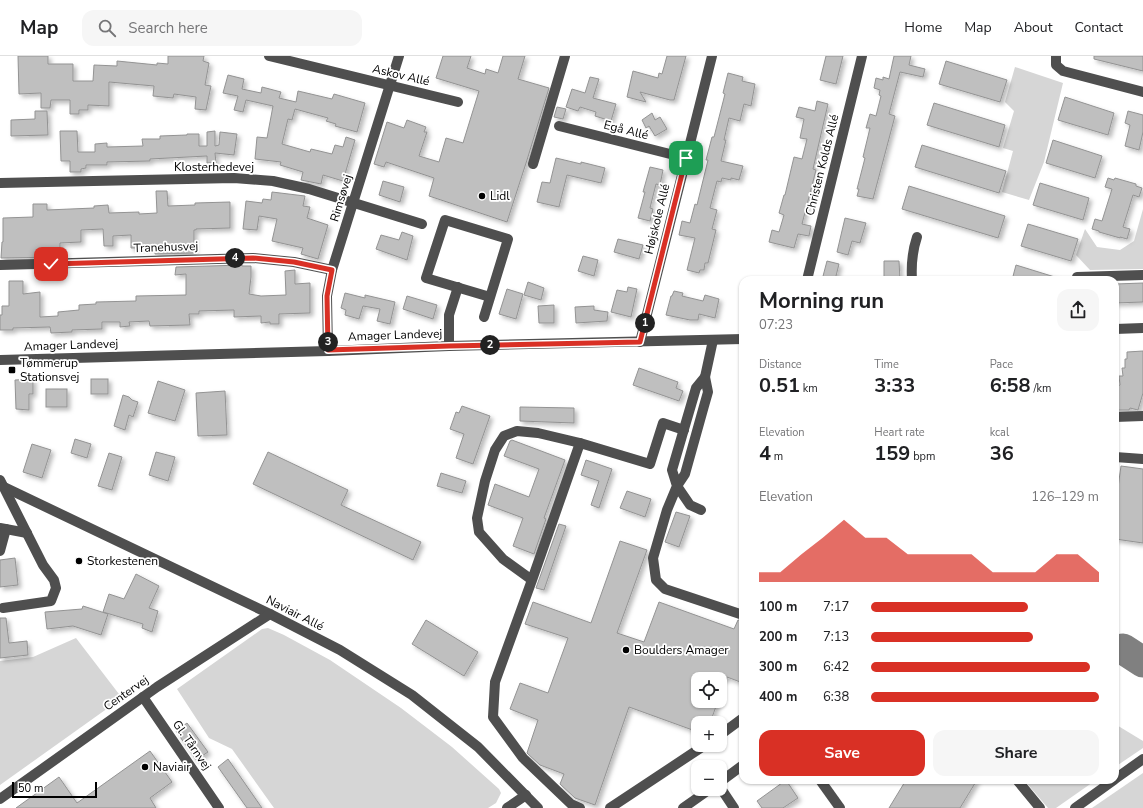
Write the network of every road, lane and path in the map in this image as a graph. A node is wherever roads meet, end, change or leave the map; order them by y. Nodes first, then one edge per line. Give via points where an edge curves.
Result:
1 (269, 56) edge
2 (398, 56) edge
3 (566, 56) edge
4 (712, 56) edge
5 (862, 56) edge
6 (1056, 60) edge
7 (389, 86) junction
8 (1143, 92) edge
9 (458, 102) dead end
10 (559, 126) dead end
11 (686, 158) junction
12 (532, 164) dead end
13 (0, 183) edge
14 (353, 202) junction
15 (422, 224) dead end
16 (917, 237) dead end
17 (0, 265) edge
18 (332, 270) junction
19 (1143, 275) edge
20 (808, 276) edge
21 (912, 276) edge
22 (1110, 276) edge
23 (458, 287) junction
24 (490, 297) junction
25 (484, 317) dead end
26 (1143, 328) edge
27 (1119, 329) edge
28 (739, 339) edge
29 (713, 340) junction
30 (640, 342) junction
31 (449, 346) junction
32 (328, 350) junction
33 (0, 360) edge
34 (705, 378) junction
35 (1143, 416) edge
36 (1119, 417) edge
37 (684, 430) junction
38 (580, 443) junction
39 (1119, 457) edge
40 (1143, 459) edge
41 (2, 483) edge
42 (677, 486) junction
43 (701, 510) dead end
44 (3, 529) edge
45 (27, 533) junction
46 (0, 551) edge
47 (532, 580) junction
48 (3, 608) dead end
49 (270, 614) junction
50 (739, 615) edge
51 (143, 697) junction
52 (739, 721) edge
53 (727, 730) edge
54 (694, 752) edge
55 (1143, 759) edge
56 (739, 768) edge
57 (1119, 776) edge
58 (727, 777) edge
59 (823, 784) edge
60 (1020, 784) edge
61 (1108, 784) edge
62 (526, 795) junction
63 (700, 796) edge
64 (726, 796) edge
65 (0, 799) edge
66 (220, 808) edge
67 (507, 808) edge
68 (538, 808) edge
69 (580, 808) edge
70 (610, 808) edge
71 (683, 808) edge
72 (734, 808) edge
73 (840, 808) edge
74 (1040, 808) edge
75 (1074, 808) edge

1 - 7 street, Askov Allé
2 - 7 street, Rimsøvej
3 - 12 street
4 - 11 street, Højskole Allé
5 - 20 street, Christen Kolds Allé
6 - 8 street via 1063,70
7 - 9 street, Askov Allé
7 - 14 street, Rimsøvej
10 - 11 street, Egå Allé
11 - 30 street, Højskole Allé
13 - 14 street, Klosterhedevej via 234,178 273,181
14 - 15 street, Klosterhedevej
14 - 18 street, Rimsøvej
16 - 21 street via 913,251
17 - 18 street, Tranehusvej via 253,258 294,262
18 - 32 street, Rimsøvej via 327,296
19 - 22 street
23 - 24 street
23 - 24 street via 426,278 445,220 508,239
23 - 31 street via 449,315
24 - 25 street
26 - 27 street
28 - 29 street, Amager Landevej
29 - 30 street, Amager Landevej
29 - 34 street
30 - 31 street, Amager Landevej
31 - 32 street, Amager Landevej
32 - 33 street, Amager Landevej
34 - 37 street via 696,388
34 - 42 street via 708,392 685,474
35 - 36 street
37 - 38 street via 663,423 650,464
37 - 42 street via 672,470
38 - 47 street
38 - 47 street via 517,431 504,436 495,450 477,518 479,532 503,559
39 - 40 street
41 - 45 street
41 - 49 street, Naviair Allé
42 - 43 street via 690,505
42 - 50 street via 653,558 656,580 665,589
44 - 45 street
44 - 46 street
45 - 48 street via 56,588 51,601
47 - 69 street via 495,682 493,717 523,758 571,804
49 - 51 street, Centervej
49 - 62 street, Naviair Allé via 340,650 412,695 478,747
51 - 65 street, Centervej
51 - 66 street, Gl. Tårnvej
52 - 53 street
54 - 70 street
55 - 57 street
56 - 58 street
59 - 73 street
60 - 74 street
61 - 75 street
62 - 67 street
62 - 68 street, Naviair Allé
63 - 71 street
64 - 72 street

